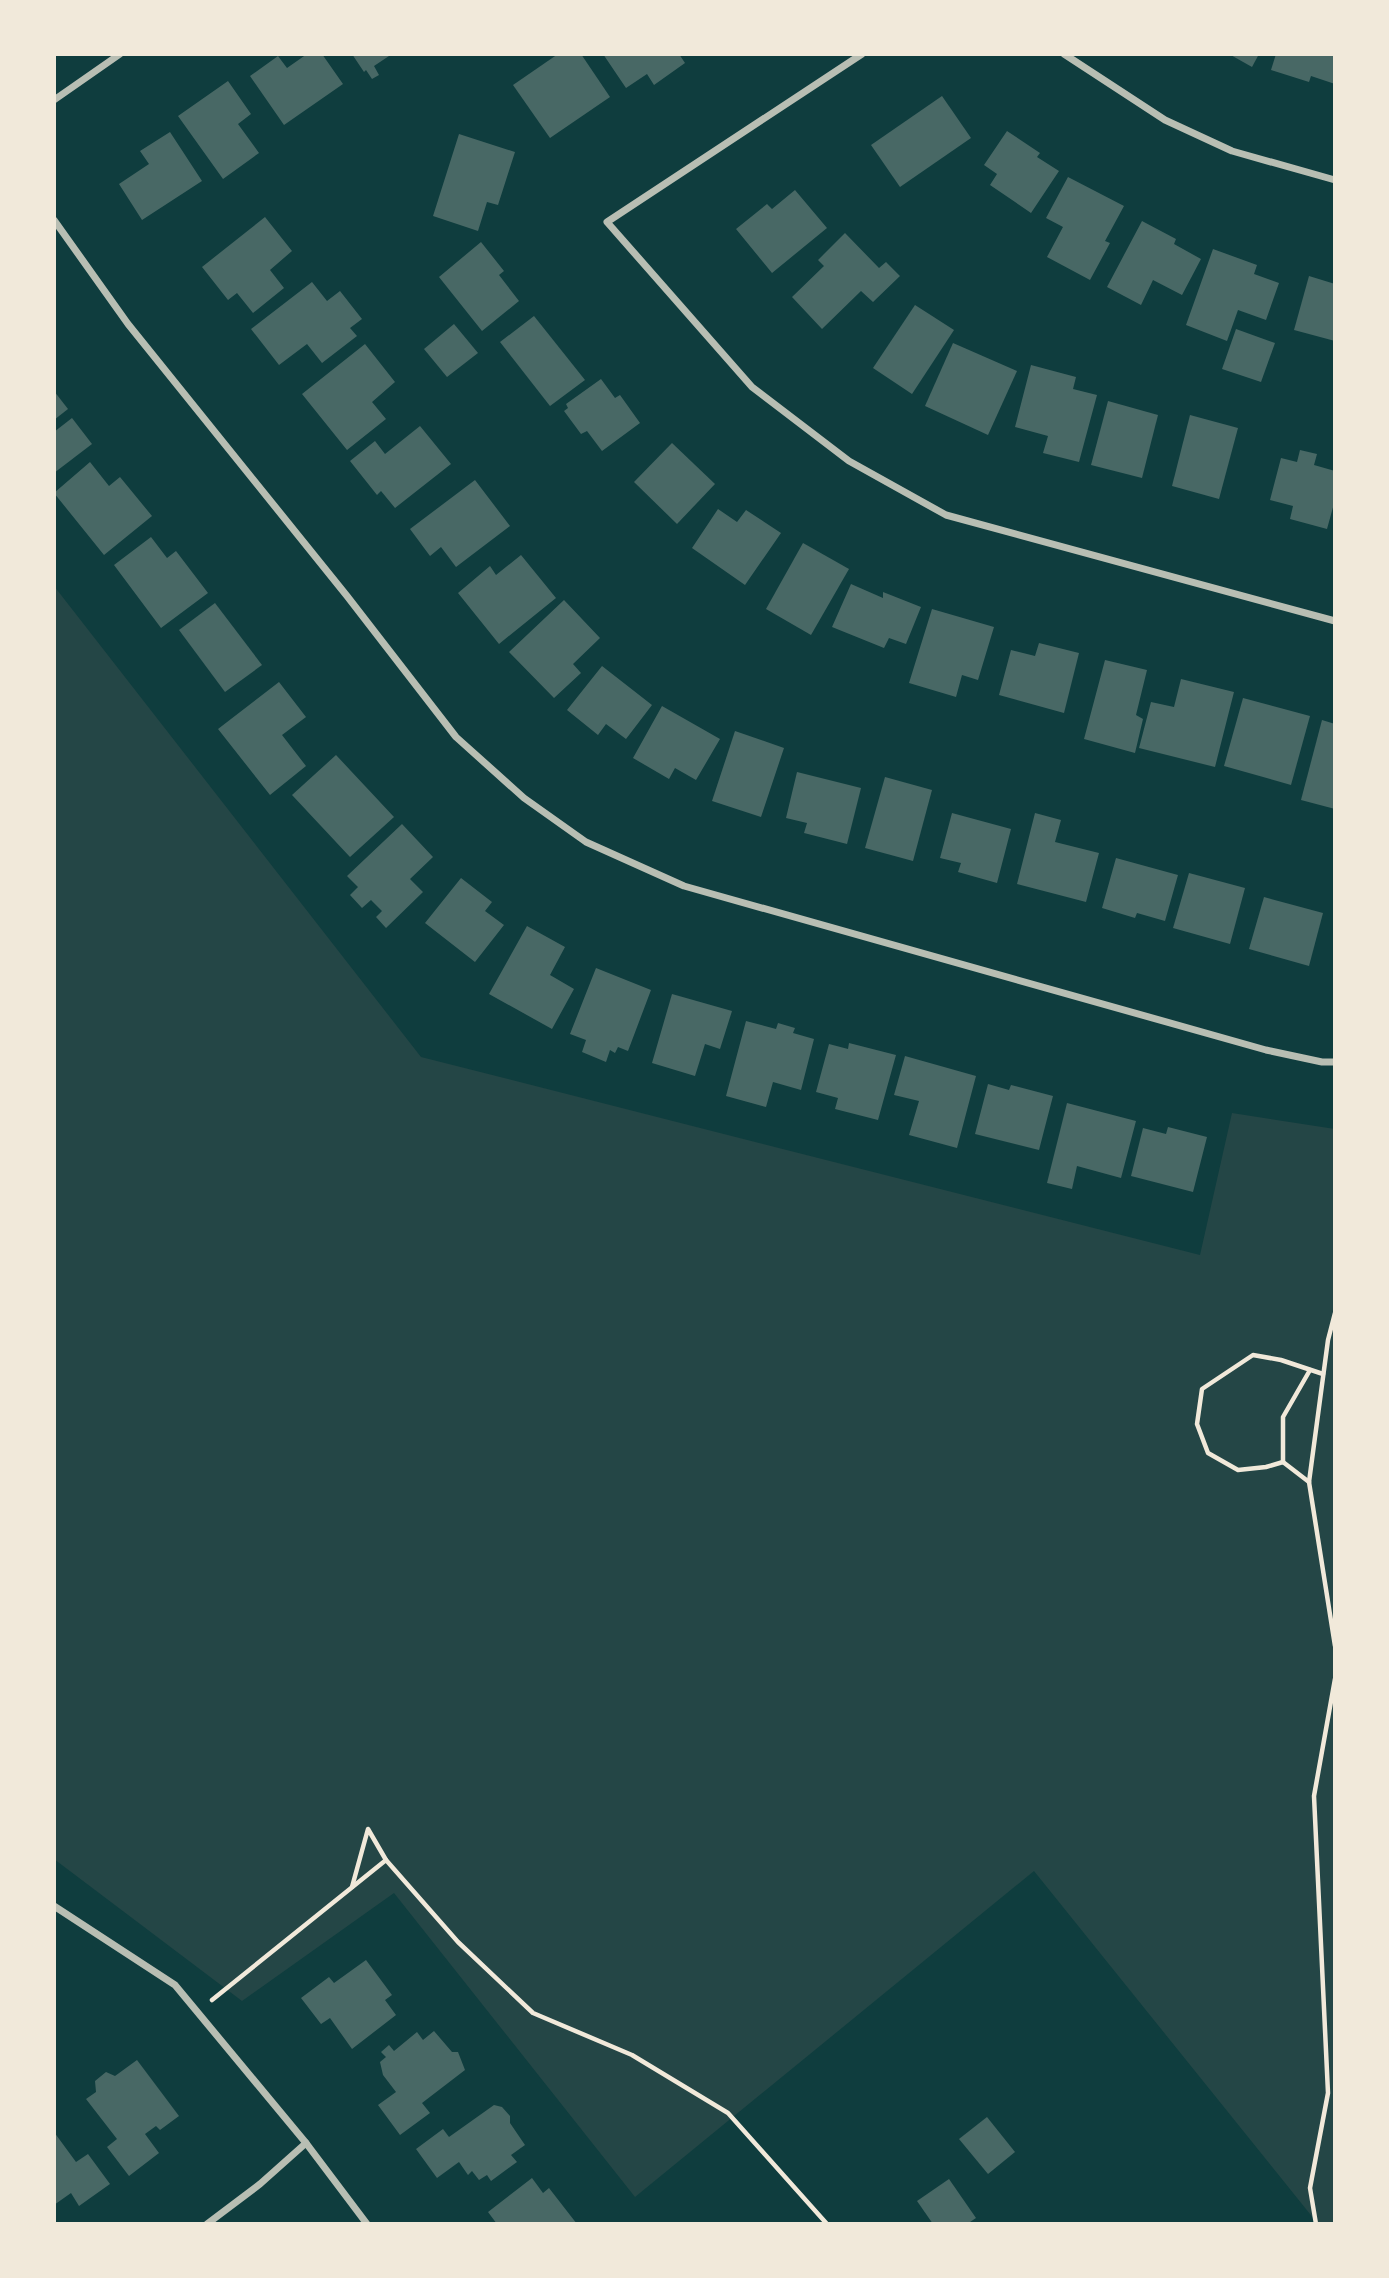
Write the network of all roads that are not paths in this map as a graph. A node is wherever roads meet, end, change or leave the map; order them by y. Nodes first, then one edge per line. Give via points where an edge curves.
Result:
1 (120, 54) edge
2 (862, 54) edge
3 (1064, 54) edge
4 (54, 100) edge
5 (1335, 180) edge
6 (54, 220) edge
7 (1335, 621) edge
8 (1335, 1062) edge
9 (54, 1906) edge
10 (306, 2143) junction
11 (207, 2224) edge
12 (367, 2224) edge

1 - 4 street
2 - 7 street via 607,222 752,387 849,461 946,515
3 - 5 street via 1177,125 1232,151
6 - 8 street via 128,324 456,737 524,798 586,842 684,886 1266,1050
9 - 10 street via 175,1985
10 - 11 street
10 - 12 street

